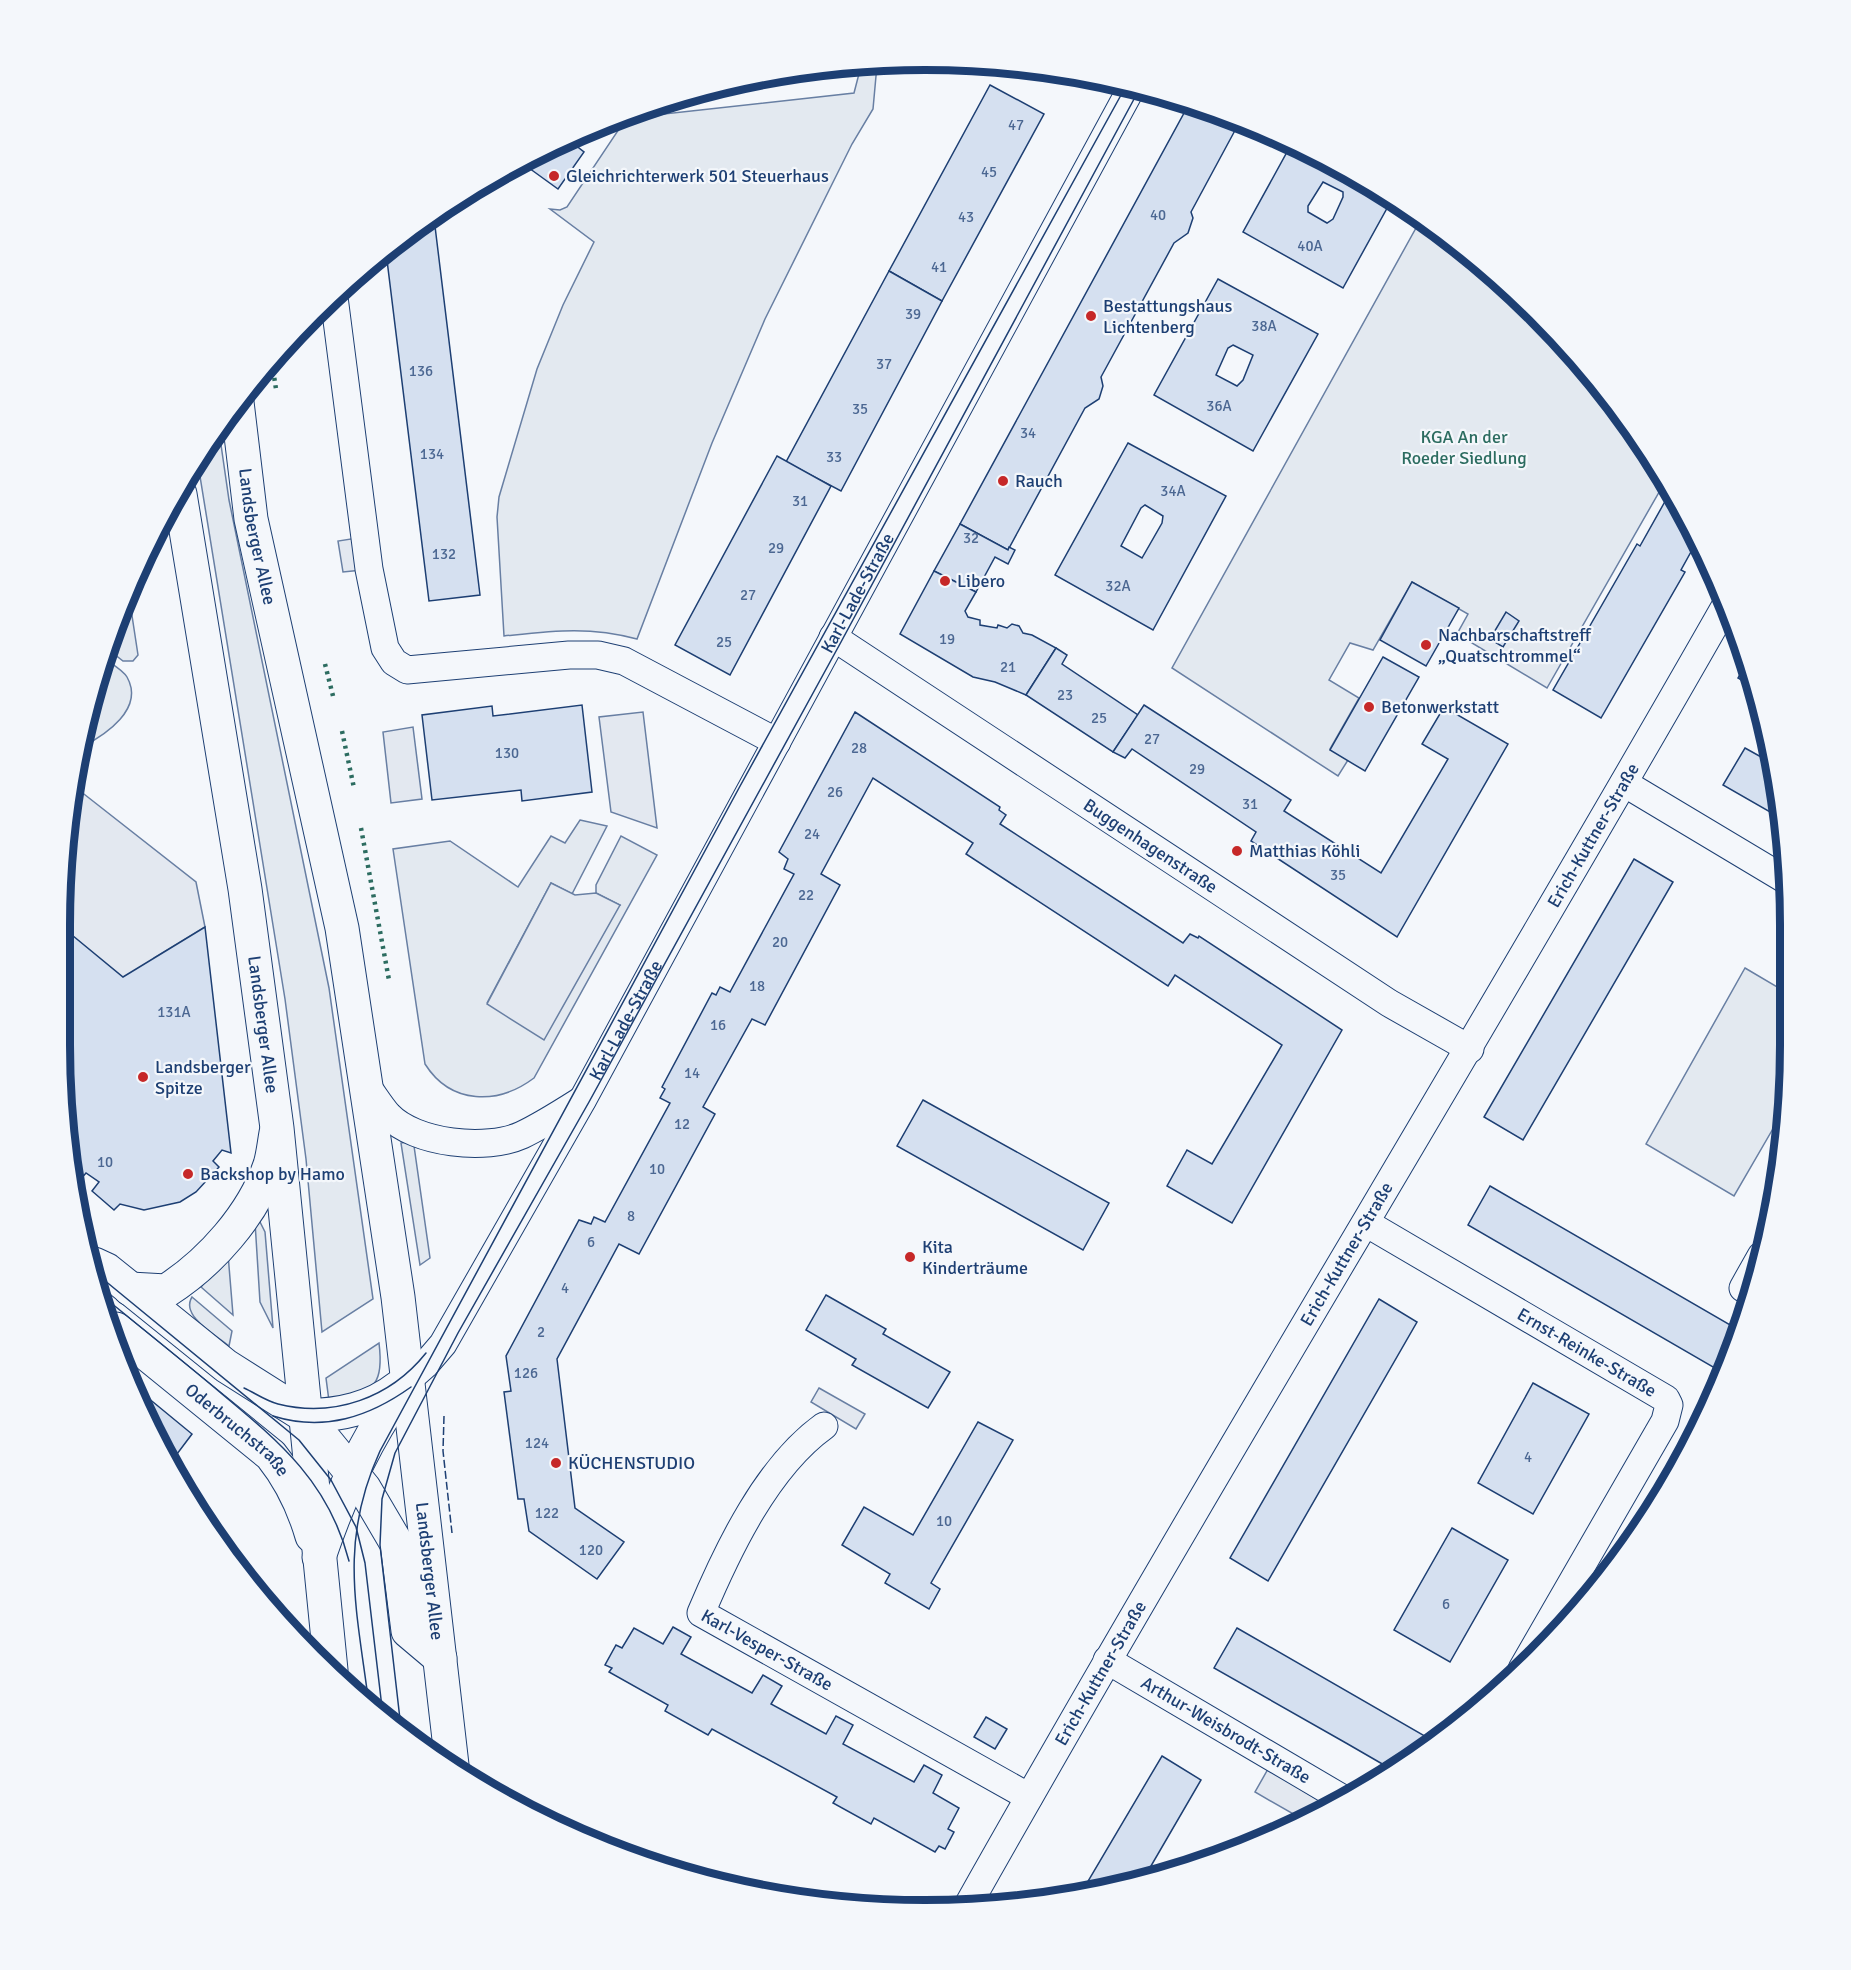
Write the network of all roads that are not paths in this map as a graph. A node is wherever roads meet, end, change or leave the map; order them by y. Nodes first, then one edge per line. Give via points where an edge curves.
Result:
1 (1127, 95) edge
2 (335, 308) edge
3 (239, 417) edge
4 (182, 504) edge
5 (1721, 614) edge
6 (833, 637) junction
7 (777, 742) junction
8 (1624, 783) junction
9 (1779, 876) edge
10 (1470, 1048) junction
11 (366, 1085) junction
12 (583, 1099) junction
13 (278, 1128) junction
14 (1366, 1223) junction
15 (100, 1267) edge
16 (1746, 1283) edge
17 (1743, 1288) dead end
18 (130, 1289) junction
19 (121, 1333) edge
20 (408, 1380) junction
21 (305, 1416) junction
22 (824, 1426) dead end
23 (353, 1474) junction
24 (319, 1557) junction
25 (1539, 1639) edge
26 (330, 1657) edge
27 (440, 1658) junction
28 (1107, 1660) junction
29 (451, 1756) edge
30 (1335, 1794) edge
31 (1029, 1797) junction
32 (972, 1898) edge

1 - 6 street, Karl-Lade-Straße
2 - 7 street via 369,569 385,648 394,662 407,670 569,655 611,657
3 - 11 main road, Landsberger Allee via 251,519 342,928
4 - 13 main road, Landsberger Allee via 245,890
5 - 8 street, Erich-Kuttner-Straße
6 - 7 street, Karl-Lade-Straße
6 - 10 street, Buggenhagenstraße via 1389,1003
7 - 12 street, Karl-Lade-Straße
8 - 9 street
8 - 10 street, Erich-Kuttner-Straße
10 - 14 street, Erich-Kuttner-Straße
11 - 12 street, Karl-Lade-Straße via 397,1121 421,1135 465,1144 521,1136
11 - 20 main road, Landsberger Allee
12 - 20 street, Karl-Lade-Straße via 443,1344
13 - 18 main road via 270,1165 250,1209 201,1265 166,1291
13 - 21 main road, Landsberger Allee
14 - 25 street, Ernst-Reinke-Straße via 1666,1399 1669,1405 1665,1421
14 - 28 street, Erich-Kuttner-Straße
15 - 18 main road
16 - 17 street
18 - 21 main road via 226,1366
19 - 24 main road, Oderbruchstraße via 271,1455 287,1475 303,1507
20 - 21 main road via 363,1407
20 - 23 main road, Landsberger Allee via 383,1416
20 - 27 main road, Landsberger Allee
21 - 23 main road
21 - 24 main road, Landsberger Allee
22 - 31 street, Karl-Vesper-Straße via 775,1471 712,1585 701,1613
23 - 24 main road, Landsberger Allee
23 - 27 main road via 397,1544 408,1631
24 - 26 main road, Landsberger Allee
27 - 29 main road, Landsberger Allee
28 - 30 street, Arthur-Weisbrodt-Straße
28 - 31 street, Erich-Kuttner-Straße
31 - 32 street, Erich-Kuttner-Straße

